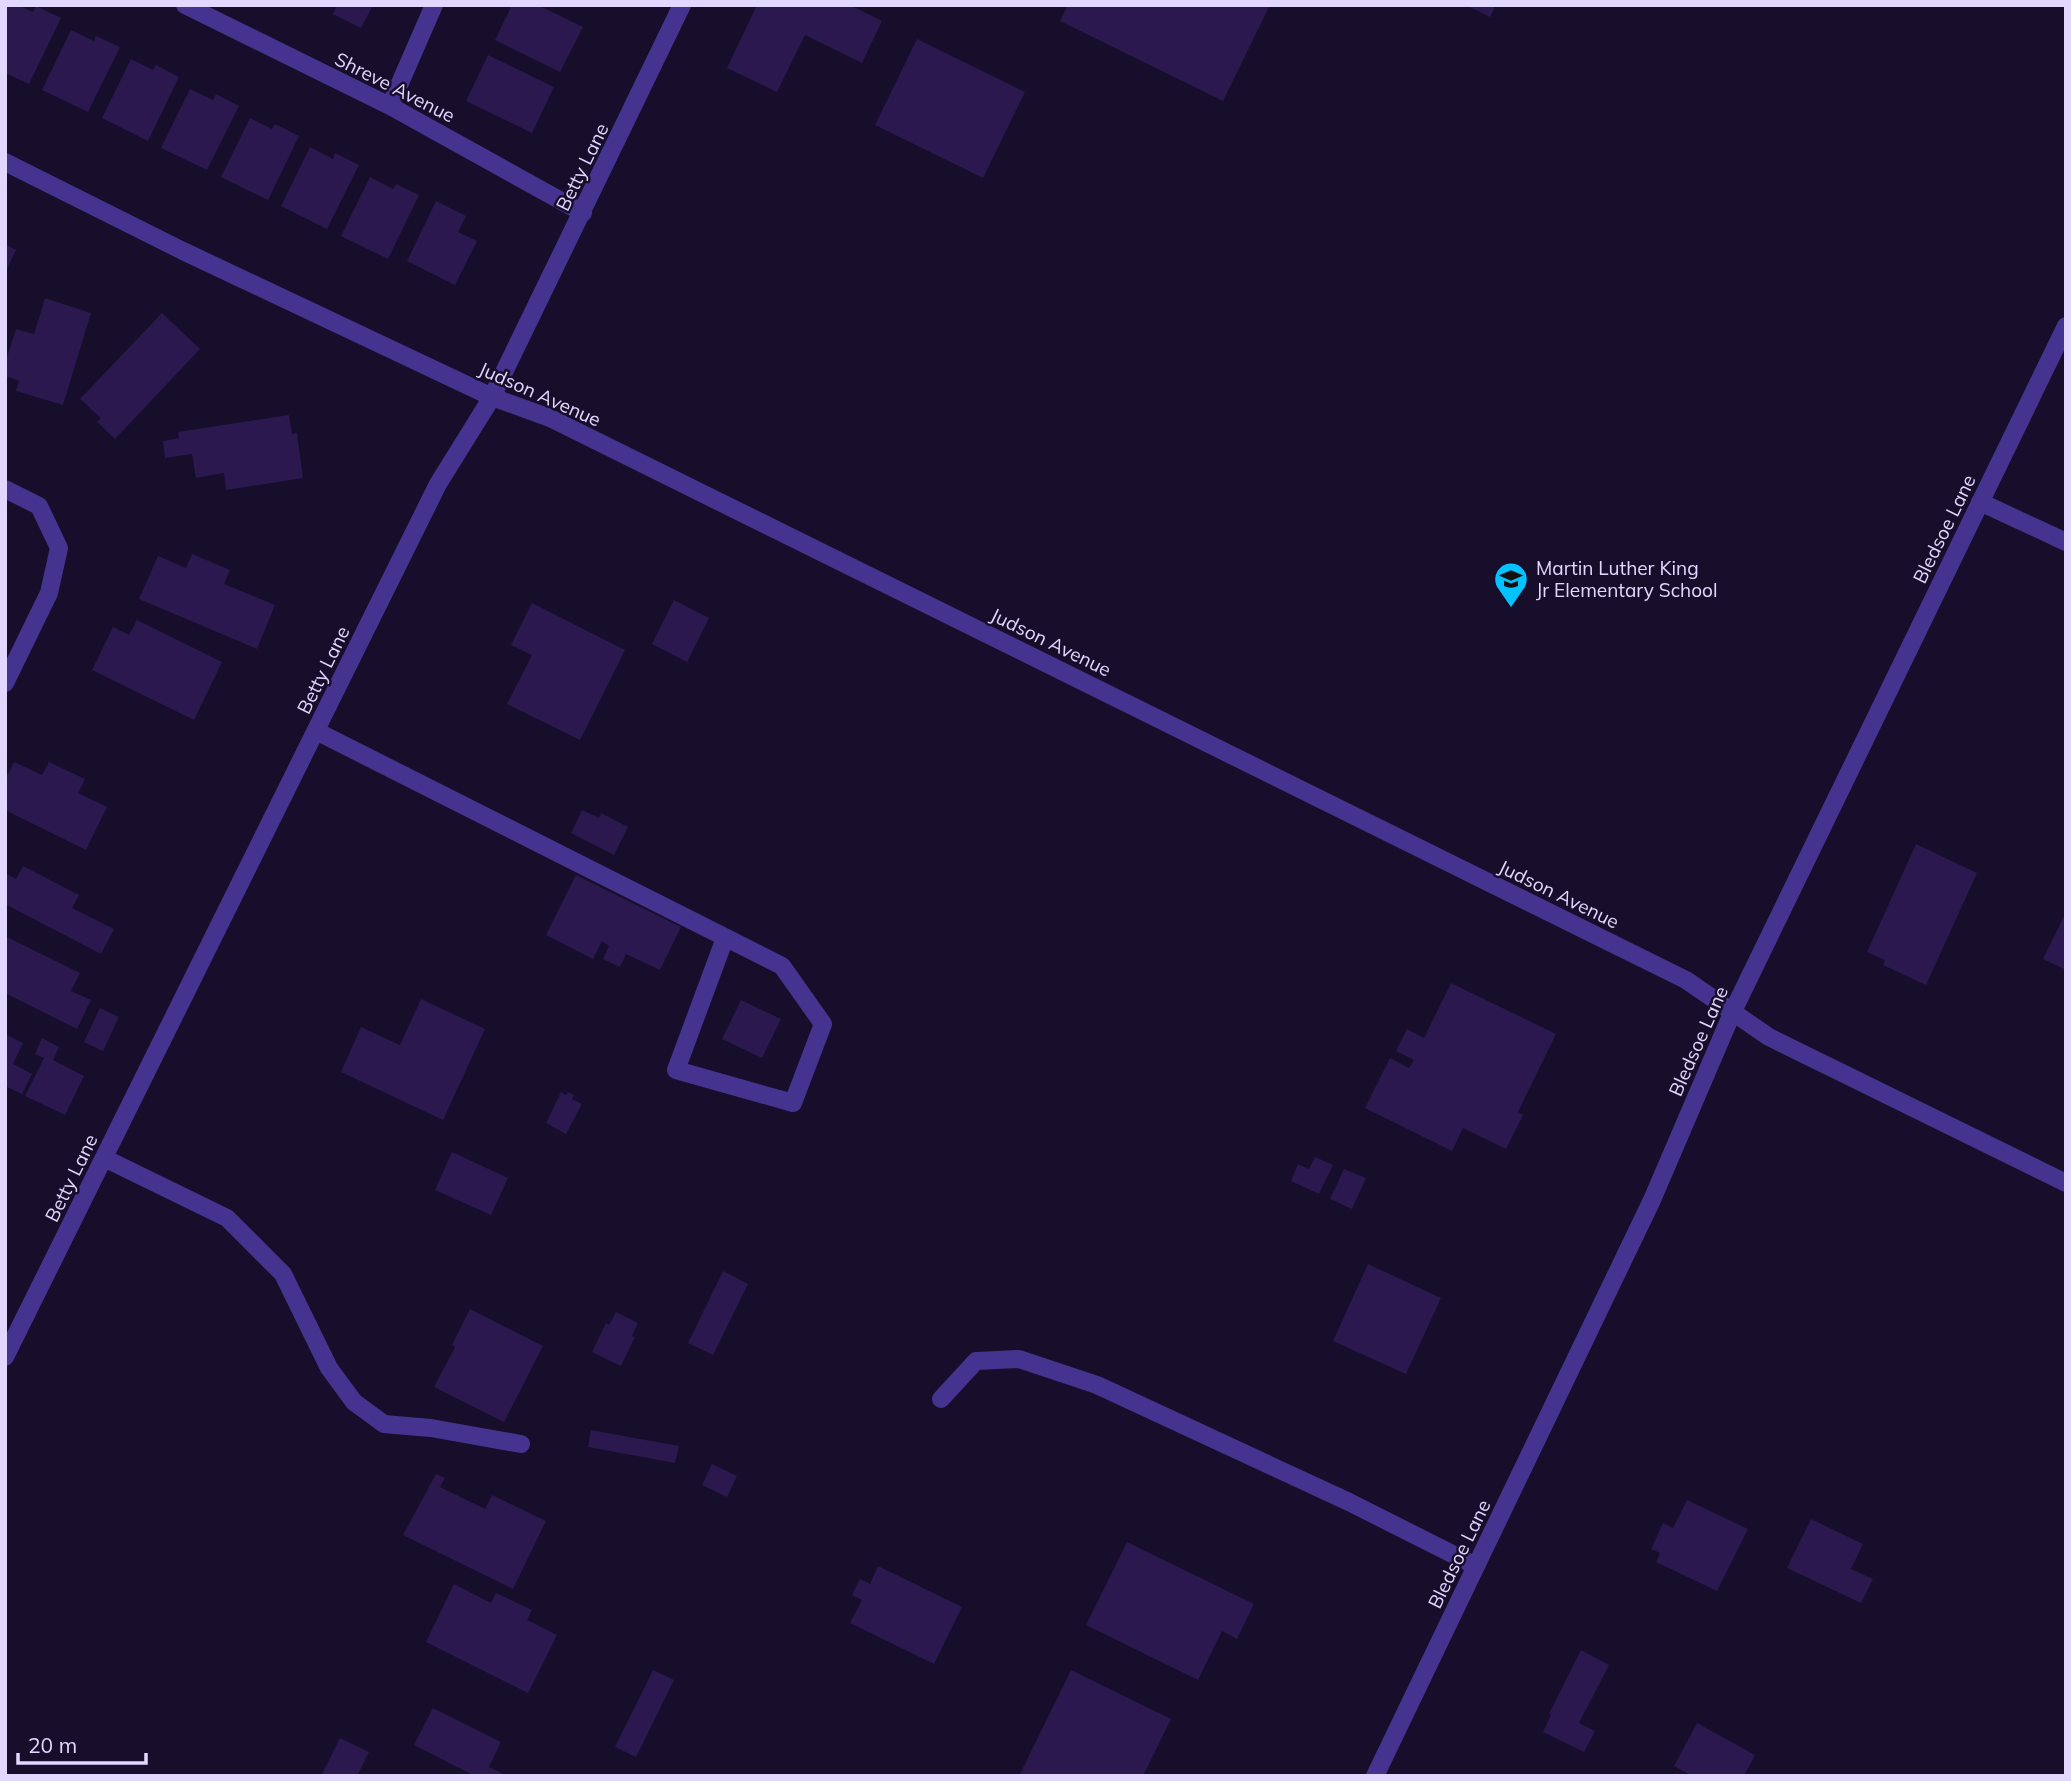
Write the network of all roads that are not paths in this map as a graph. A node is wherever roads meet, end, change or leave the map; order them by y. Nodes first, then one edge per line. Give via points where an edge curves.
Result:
1 (185, 5) edge
2 (434, 5) edge
3 (682, 5) edge
4 (390, 106) junction
5 (5, 162) edge
6 (583, 212) junction
7 (2066, 326) edge
8 (492, 397) junction
9 (5, 489) edge
10 (1980, 502) junction
11 (2066, 542) edge
12 (5, 683) edge
13 (316, 731) junction
14 (725, 938) junction
15 (1733, 1011) junction
16 (104, 1158) junction
17 (2066, 1183) edge
18 (5, 1357) edge
19 (941, 1399) dead end
20 (521, 1444) dead end
21 (1476, 1566) junction
22 (1375, 1776) edge

1 - 4 street, Shreve Avenue
2 - 4 street
3 - 6 street, Betty Lane
4 - 6 street, Shreve Avenue
5 - 8 street, Judson Avenue
6 - 8 street, Betty Lane
7 - 10 street, Bledsoe Lane
8 - 13 street, Betty Lane via 438,484
8 - 15 street, Judson Avenue via 562,424 1561,918 1686,980
9 - 12 street via 39,506 59,548 49,593
10 - 11 street
10 - 15 street, Bledsoe Lane
13 - 14 street
13 - 16 street, Betty Lane
14 - 14 street via 782,967 822,1024 793,1102 677,1070
15 - 17 street, Judson Avenue via 1769,1037
15 - 21 street, Bledsoe Lane via 1652,1200
16 - 18 street, Betty Lane
16 - 20 street via 227,1218 283,1274 329,1368 354,1402 384,1424 430,1427
19 - 21 street via 976,1361 1019,1359 1097,1385
21 - 22 street, Bledsoe Lane

